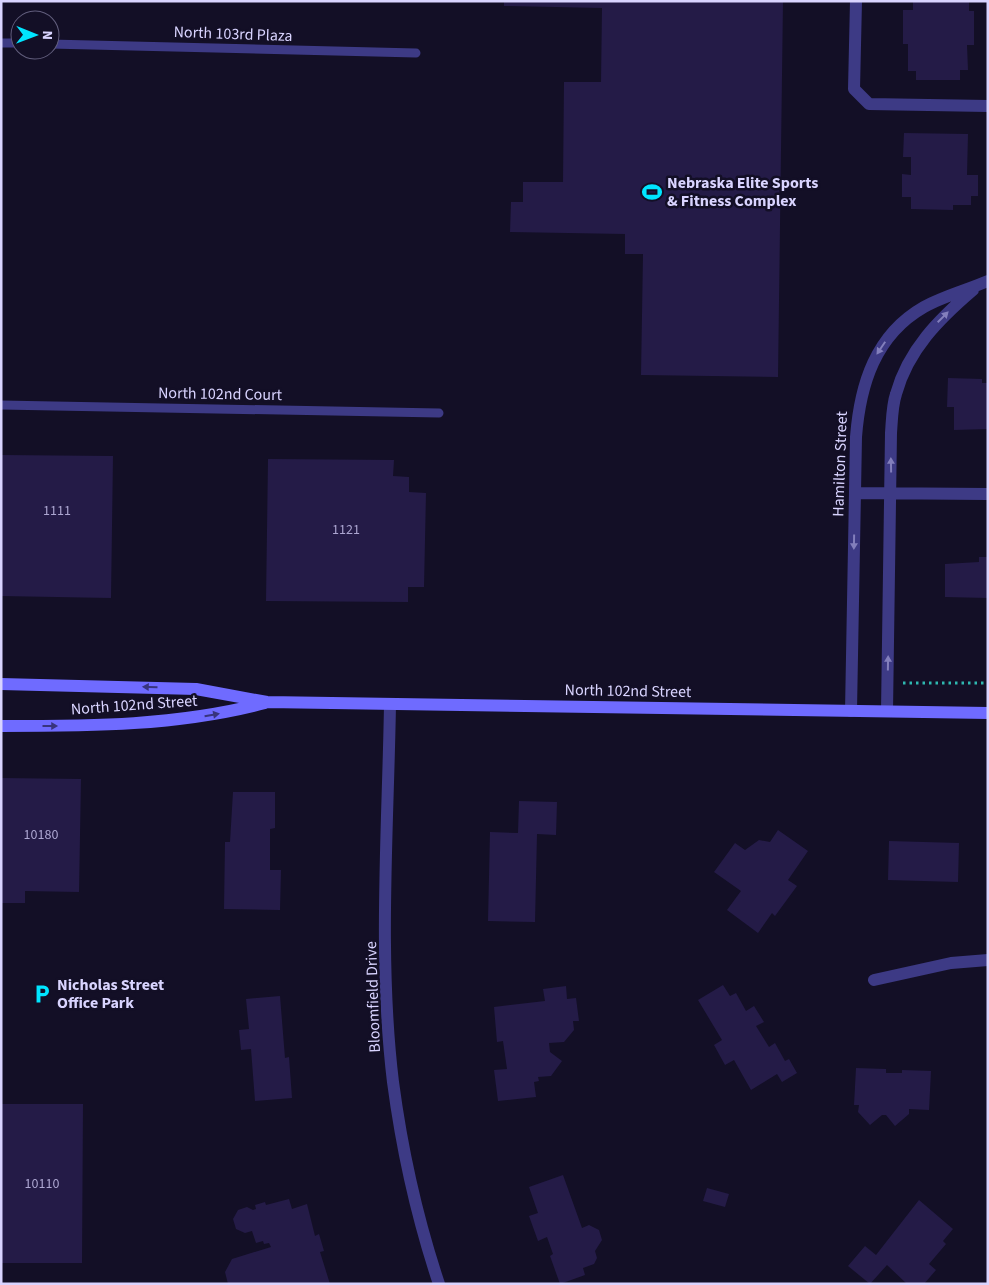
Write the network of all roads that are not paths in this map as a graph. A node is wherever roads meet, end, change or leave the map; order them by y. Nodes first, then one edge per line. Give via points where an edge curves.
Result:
1 (856, 1) edge
2 (60, 44) edge
3 (416, 53) dead end
4 (988, 106) edge
5 (983, 283) edge
6 (1, 405) edge
7 (439, 413) dead end
8 (855, 493) junction
9 (892, 493) junction
10 (988, 494) edge
11 (1, 684) edge
12 (267, 702) junction
13 (390, 704) junction
14 (851, 711) junction
15 (888, 711) junction
16 (988, 712) edge
17 (1, 726) edge
18 (988, 960) edge
19 (874, 980) dead end
20 (439, 1284) edge

1 - 4 street via 854,89 869,104
2 - 3 lane, North 103rd Plaza
5 -> 8 street, Hamilton Street via 942,298 910,316 879,350 858,404
9 -> 5 street, Hamilton Street via 893,411 905,369 941,318
6 - 7 lane, North 102nd Court
8 - 9 street
8 -> 14 street, Hamilton Street
9 - 10 street
15 -> 9 street, Hamilton Street
12 -> 11 main road, North 102nd Street via 196,689
12 - 13 main road, North 102nd Street
17 -> 12 main road, North 102nd Street via 78,726 183,720
13 - 14 main road, North 102nd Street
13 - 20 street, Bloomfield Drive via 386,951 389,1038 410,1180
14 - 15 main road, North 102nd Street
15 - 16 main road, North 102nd Street
18 - 19 street via 935,966

